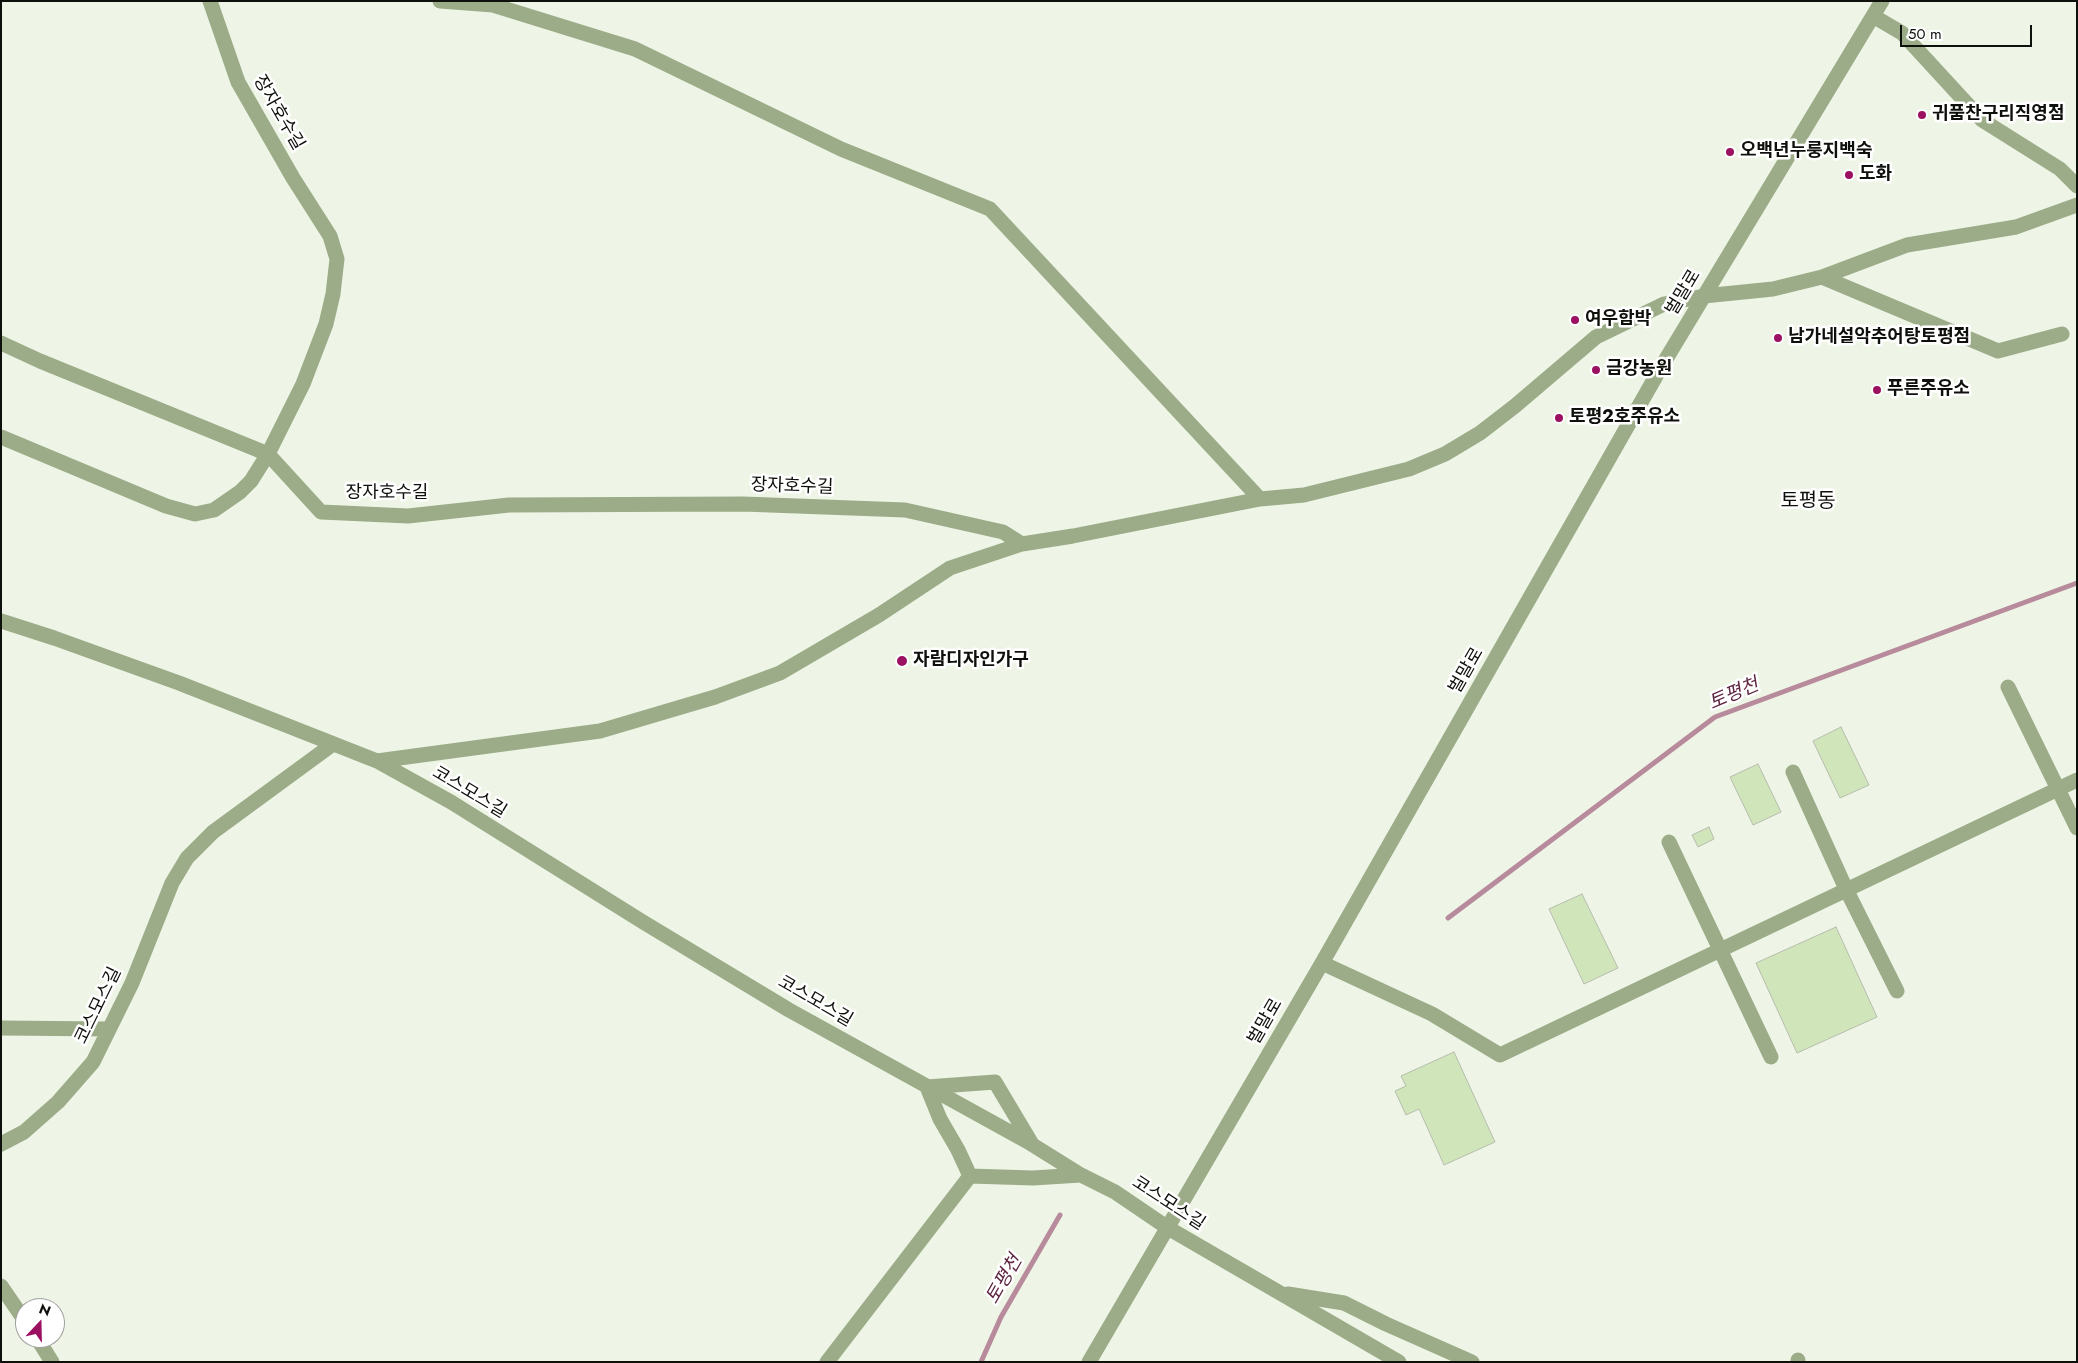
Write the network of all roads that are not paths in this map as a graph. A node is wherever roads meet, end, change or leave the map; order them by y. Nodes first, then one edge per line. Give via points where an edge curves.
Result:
1 (210, 1) edge
2 (440, 1) edge
3 (1882, 1) edge
4 (1873, 16) junction
5 (2077, 186) edge
6 (2077, 205) edge
7 (1822, 277) junction
8 (1704, 296) junction
9 (2062, 334) dead end
10 (1, 343) edge
11 (1, 437) edge
12 (268, 454) junction
13 (1260, 499) junction
14 (1022, 544) junction
15 (1, 621) edge
16 (2008, 687) dead end
17 (333, 744) junction
18 (377, 762) junction
19 (1793, 772) dead end
20 (2077, 780) edge
21 (2057, 788) junction
22 (2077, 828) edge
23 (1668, 842) dead end
24 (1846, 889) junction
25 (1721, 951) junction
26 (1322, 963) junction
27 (1897, 991) dead end
28 (1, 1028) edge
29 (109, 1029) junction
30 (1771, 1057) dead end
31 (927, 1087) junction
32 (1, 1144) edge
33 (1033, 1146) junction
34 (1081, 1175) junction
35 (970, 1176) junction
36 (1168, 1228) junction
37 (1, 1286) edge
38 (1280, 1293) junction
39 (15, 1306) edge
40 (43, 1348) edge
41 (1376, 1349) junction
42 (52, 1362) edge
43 (827, 1362) edge
44 (1089, 1362) edge
45 (1387, 1362) edge
46 (1398, 1362) edge
47 (1472, 1362) edge

1 - 12 street, 장자호수길 via 238,82 330,236 337,259 326,324 303,384
2 - 13 street via 493,5 635,49 841,149 990,209
3 - 4 street, 벌말로
4 - 5 street via 1902,33 1982,120 2060,169
4 - 8 street, 벌말로
6 - 7 street via 2016,227 1907,245
7 - 8 street via 1773,289
7 - 9 street via 1998,351
8 - 13 street via 1664,304 1596,337 1487,428 1445,454 1409,469 1366,481 1304,495
8 - 26 street, 벌말로
10 - 12 street
11 - 12 street via 166,506 195,514 214,510 240,492
12 - 14 street, 장자호수길 via 321,512 408,516 509,505 734,504 905,510 1002,532
13 - 14 street
14 - 18 street via 950,568 879,615 780,673 715,697 600,731
15 - 17 street, 코스모스길 via 179,683
16 - 21 street
17 - 18 street, 코스모스길
17 - 29 street, 코스모스길 via 213,832 187,858 172,882 132,983
18 - 31 street, 코스모스길 via 451,802 789,1010
19 - 24 street
20 - 21 street
21 - 22 street
21 - 24 street
23 - 25 street
24 - 25 street
24 - 27 street
25 - 26 street via 1500,1055 1432,1014
25 - 30 street
26 - 36 street, 벌말로
28 - 29 street
29 - 32 street, 코스모스길 via 93,1062 58,1102 24,1132
31 - 33 street, 코스모스길
31 - 33 street via 995,1082
31 - 35 street
33 - 34 street, 코스모스길
34 - 35 street via 1033,1178
34 - 36 street, 코스모스길 via 1115,1192
35 - 43 street
36 - 38 street, 코스모스길
36 - 44 street, 벌말로
37 - 39 street
38 - 41 street, 코스모스길
38 - 47 street, 코스모스길 via 1344,1303
40 - 42 street
41 - 45 street, 코스모스길
41 - 46 street, 코스모스길

